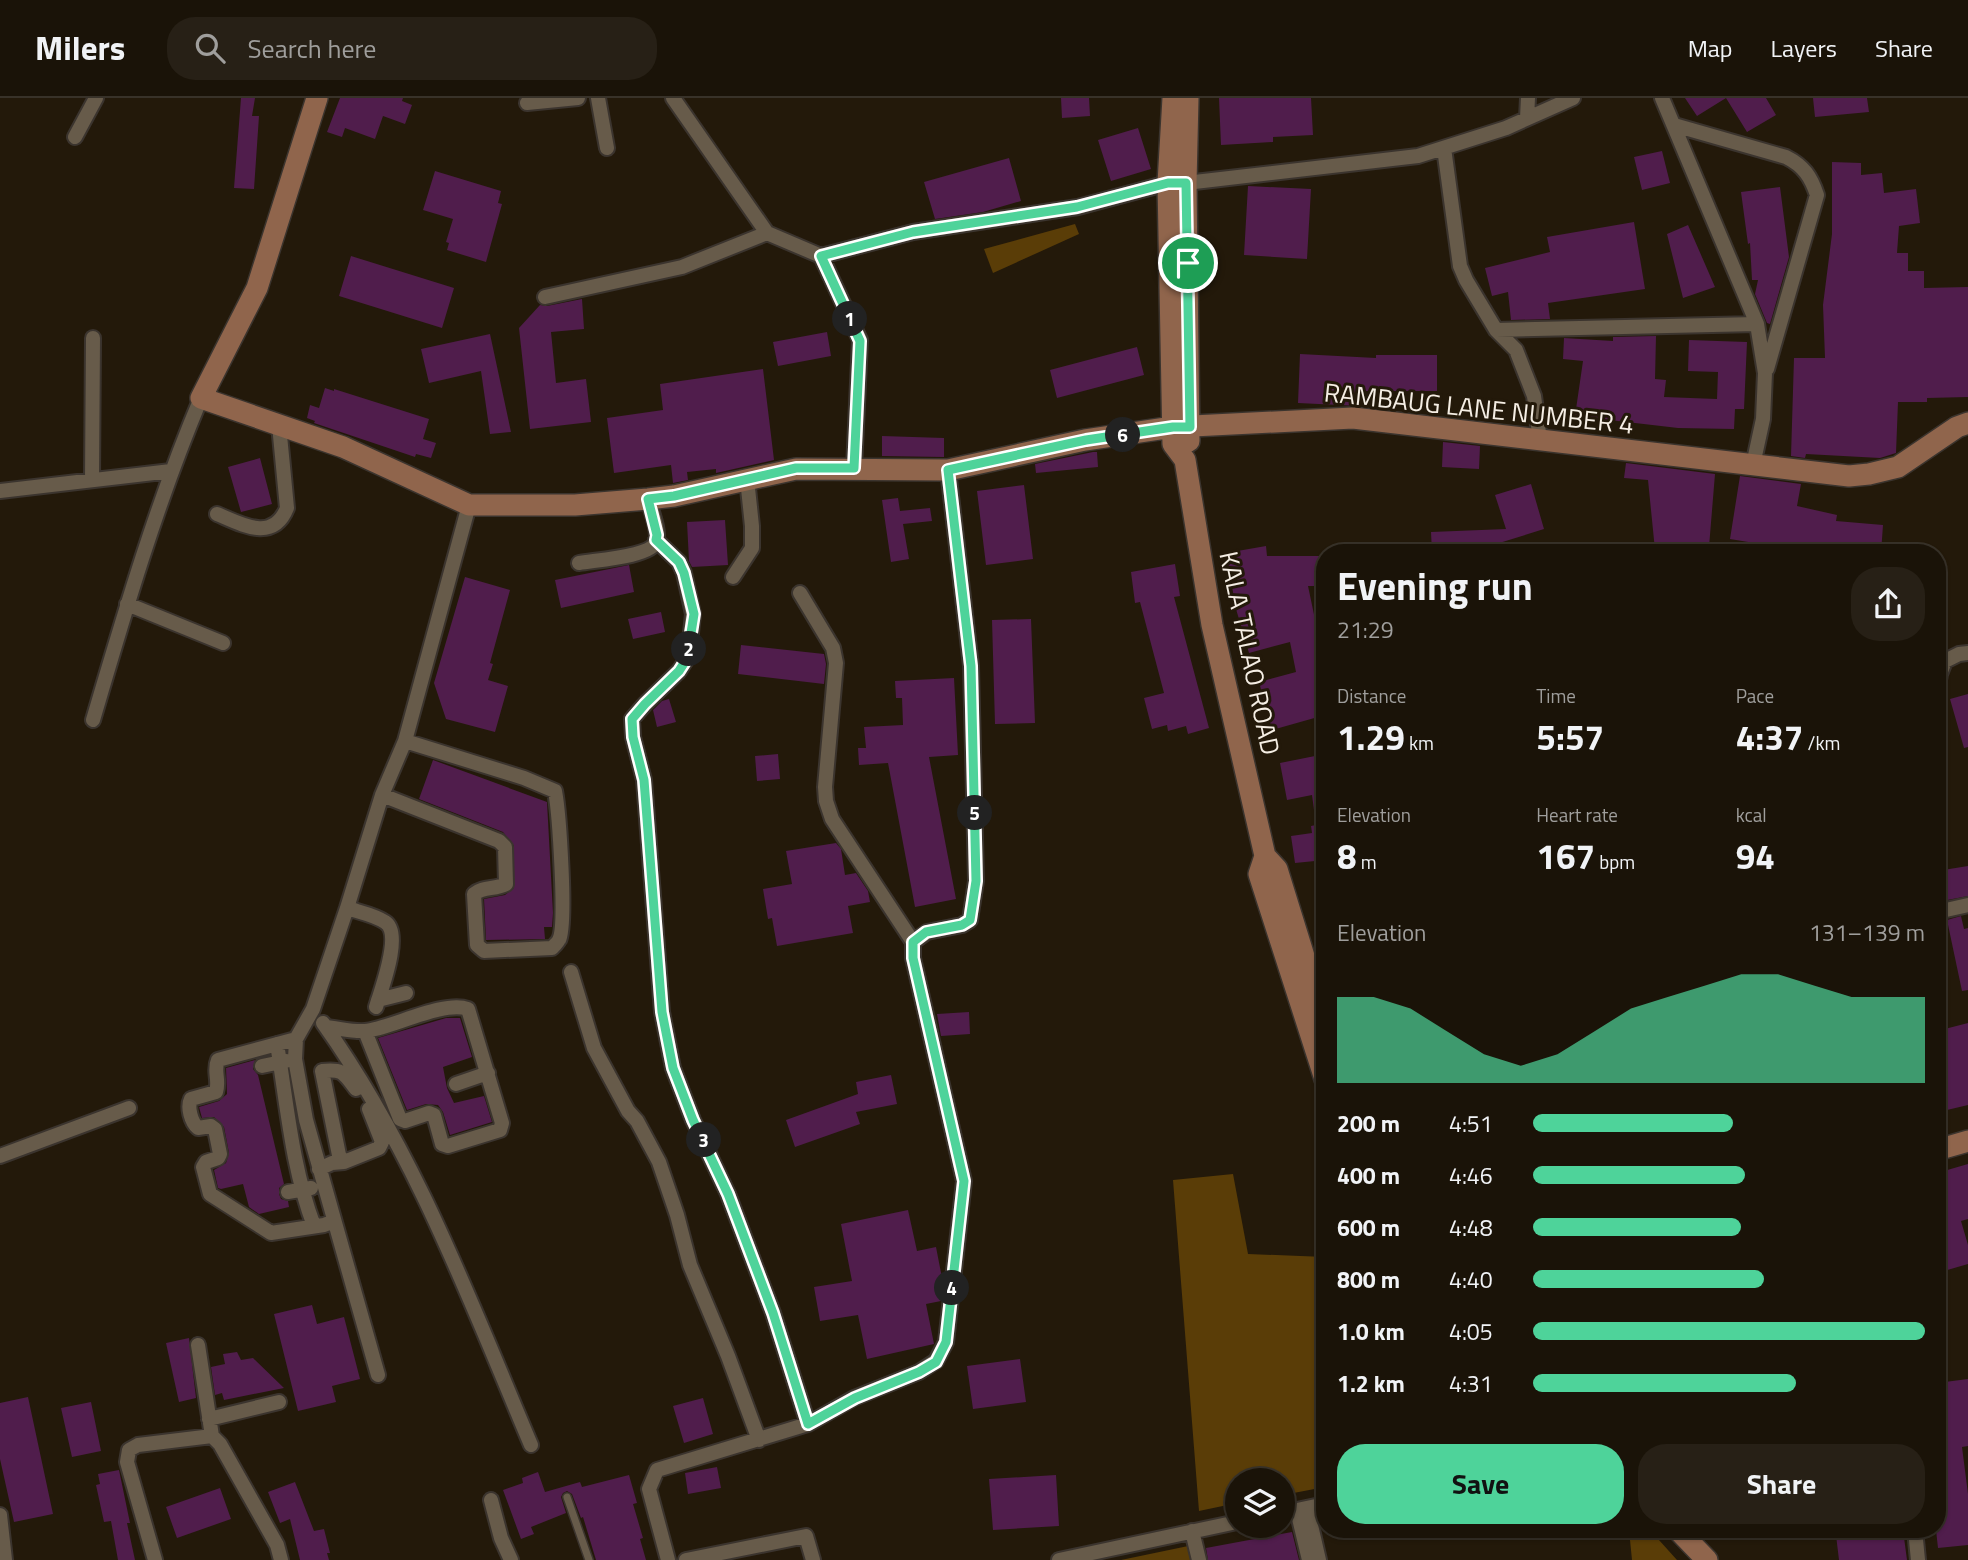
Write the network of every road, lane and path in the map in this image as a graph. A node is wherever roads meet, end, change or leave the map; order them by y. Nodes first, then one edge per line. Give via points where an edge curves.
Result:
1 (96, 98) edge
2 (317, 98) edge
3 (578, 98) edge
4 (598, 98) edge
5 (673, 98) edge
6 (1173, 98) edge
7 (1188, 98) edge
8 (1528, 98) edge
9 (1573, 98) edge
10 (1662, 98) edge
11 (527, 103) dead end
12 (1527, 118) junction
13 (1674, 125) junction
14 (75, 137) dead end
15 (607, 148) dead end
16 (1444, 148) junction
17 (1177, 183) junction
18 (768, 233) junction
19 (821, 256) junction
20 (544, 297) dead end
21 (1757, 324) junction
22 (1496, 330) junction
23 (93, 338) dead end
24 (1765, 373) junction
25 (201, 398) junction
26 (1968, 424) edge
27 (279, 425) junction
28 (1182, 427) junction
29 (1540, 440) junction
30 (1753, 465) junction
31 (854, 468) junction
32 (948, 470) junction
33 (171, 471) junction
34 (747, 479) junction
35 (92, 481) junction
36 (0, 491) edge
37 (648, 499) junction
38 (469, 505) junction
39 (217, 514) dead end
40 (656, 540) junction
41 (579, 563) dead end
42 (733, 577) dead end
43 (800, 593) dead end
44 (127, 604) junction
45 (223, 643) dead end
46 (1968, 653) edge
47 (1946, 660) edge
48 (93, 720) dead end
49 (405, 741) junction
50 (382, 795) junction
51 (1265, 856) junction
52 (1968, 905) edge
53 (347, 908) junction
54 (1946, 910) edge
55 (913, 942) junction
56 (571, 972) dead end
57 (406, 993) dead end
58 (1316, 995) edge
59 (313, 1009) junction
60 (326, 1027) junction
61 (365, 1031) junction
62 (296, 1039) junction
63 (277, 1044) junction
64 (1316, 1051) edge
65 (287, 1060) junction
66 (262, 1066) dead end
67 (322, 1071) junction
68 (488, 1073) junction
69 (298, 1077) junction
70 (456, 1084) dead end
71 (129, 1108) dead end
72 (1968, 1141) edge
73 (1946, 1147) edge
74 (0, 1156) edge
75 (345, 1162) junction
76 (318, 1169) junction
77 (323, 1185) junction
78 (303, 1190) junction
79 (288, 1192) dead end
80 (334, 1221) junction
81 (314, 1226) junction
82 (198, 1345) dead end
83 (378, 1375) dead end
84 (279, 1402) dead end
85 (209, 1419) junction
86 (808, 1424) junction
87 (212, 1436) junction
88 (759, 1440) junction
89 (531, 1445) dead end
90 (567, 1497) dead end
91 (491, 1500) dead end
92 (1316, 1506) edge
93 (1296, 1510) edge
94 (0, 1515) edge
95 (1225, 1524) edge
96 (1192, 1531) junction
97 (1686, 1538) edge
98 (1916, 1538) edge
99 (5, 1560) edge
100 (155, 1560) edge
101 (281, 1560) edge
102 (511, 1560) edge
103 (589, 1560) edge
104 (668, 1560) edge
105 (686, 1560) edge
106 (813, 1560) edge
107 (1059, 1560) edge
108 (1199, 1560) edge
109 (1308, 1560) edge
110 (1319, 1560) edge
111 (1707, 1560) edge
112 (1919, 1560) edge

1 - 14 street
2 - 25 street via 257,288
3 - 11 street
4 - 15 street
5 - 18 street
6 - 17 street, KALA TALAO ROAD
7 - 17 street, KALA TALAO ROAD
8 - 12 street
9 - 12 street
10 - 13 street
12 - 16 street
13 - 21 street
13 - 24 street via 1786,157 1800,164 1811,178 1817,195
16 - 17 street via 1418,156
16 - 22 street via 1460,266
17 - 19 street via 1077,207 913,232
17 - 28 street, KALA TALAO ROAD
18 - 19 street
18 - 20 street via 682,267
19 - 31 street via 860,341
21 - 22 street
21 - 24 street
22 - 29 street via 1516,350 1534,396
23 - 35 street
24 - 30 street via 1763,419
25 - 27 street, RAMBAUG LANE NUMBER 4
25 - 33 street
26 - 30 street, RAMBAUG LANE NUMBER 4 via 1898,467 1869,474 1849,476
27 - 38 street, RAMBAUG LANE NUMBER 4 via 343,447
27 - 39 street via 283,517 274,525 254,530
28 - 29 street, RAMBAUG LANE NUMBER 4 via 1353,418
28 - 32 street, RAMBAUG LANE NUMBER 4 via 1086,440
28 - 51 street, KALA TALAO ROAD via 1189,445 1185,460 1212,625
29 - 30 street, RAMBAUG LANE NUMBER 4
31 - 32 street, RAMBAUG LANE NUMBER 4
31 - 34 street, RAMBAUG LANE NUMBER 4 via 796,468
32 - 55 street via 971,666 976,881 970,920 926,932
33 - 35 street
33 - 44 street
34 - 37 street, RAMBAUG LANE NUMBER 4
34 - 42 street via 752,548
35 - 36 street
37 - 38 street, RAMBAUG LANE NUMBER 4 via 575,505
37 - 40 street
38 - 49 street
40 - 41 street via 652,548 635,554
40 - 86 street via 679,562 694,614 688,657 632,719 644,780 662,1012 673,1068 733,1206
43 - 55 street via 834,648 825,788 832,819
44 - 45 street
44 - 48 street
46 - 47 street
49 - 50 street
49 - 50 street via 555,791 562,904 559,941 552,948 484,951 477,945 474,894 506,884 505,847
50 - 53 street
51 - 58 street, KALA TALAO ROAD via 1277,869
51 - 64 street, KALA TALAO ROAD via 1259,874
52 - 54 street
53 - 57 street via 387,922 391,930 392,950 377,1004
53 - 59 street
55 - 86 street via 964,1181 946,1342 936,1362
56 - 88 street via 594,1048 659,1162 690,1265
59 - 60 street
59 - 62 street
60 - 61 street
60 - 89 street via 377,1105 427,1200
61 - 68 street via 403,1018 468,1009
61 - 68 street via 400,1119 434,1115 442,1144 500,1130
62 - 63 street
62 - 65 street
63 - 65 street
63 - 81 street via 218,1060 216,1092 191,1098 188,1104 198,1128 215,1129 220,1154 203,1167 209,1194 271,1233
65 - 66 street
65 - 69 street
65 - 78 street via 281,1079
67 - 69 street
67 - 75 street via 339,1155
67 - 75 street via 343,1072 371,1111 382,1142 379,1148
68 - 70 street
69 - 76 street
71 - 74 street
72 - 73 street
75 - 76 street
76 - 77 street
77 - 78 street
77 - 80 street
78 - 79 street
78 - 81 street
80 - 81 street
80 - 83 street
82 - 85 street
84 - 85 street
85 - 87 street
86 - 88 street
87 - 100 street via 138,1445 129,1451 127,1462
87 - 101 street via 277,1545
88 - 104 street via 657,1471 649,1489
90 - 103 lane
91 - 102 street
92 - 93 street
93 - 109 street
93 - 110 street
94 - 99 street
95 - 96 street
96 - 107 street
96 - 108 street
97 - 111 street
98 - 112 street
105 - 106 street via 806,1535

